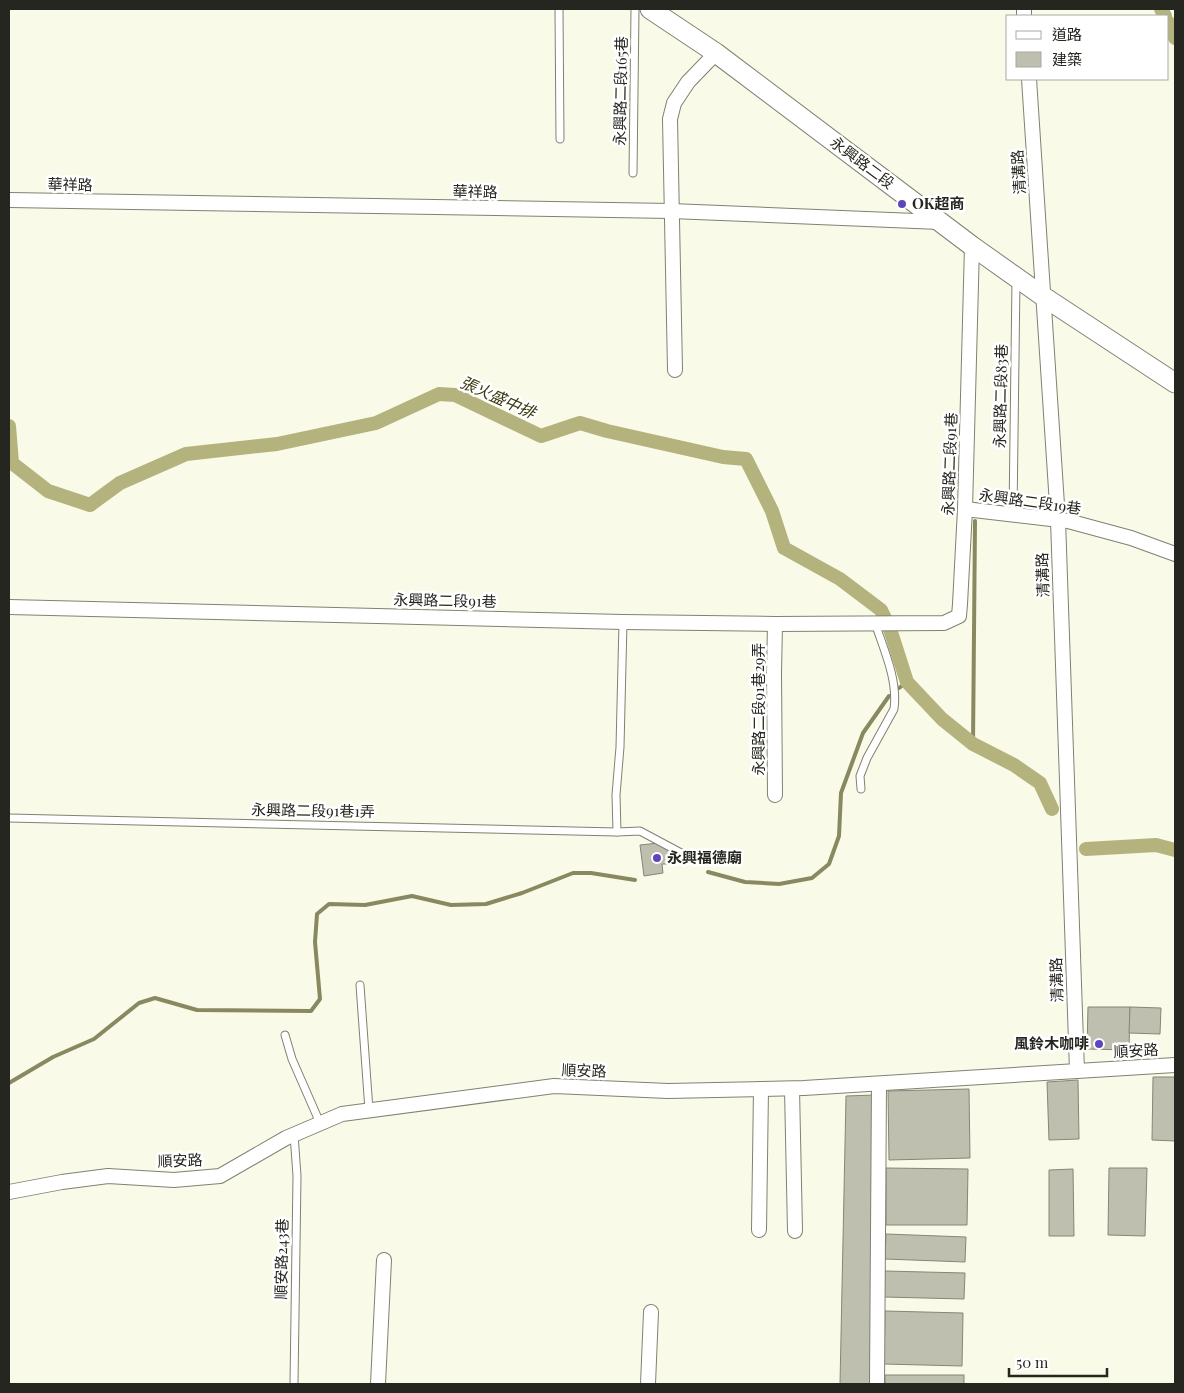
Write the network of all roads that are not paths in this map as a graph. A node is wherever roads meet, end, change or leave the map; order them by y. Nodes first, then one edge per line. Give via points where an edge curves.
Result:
1 (559, 9) edge
2 (635, 9) edge
3 (650, 9) edge
4 (716, 53) junction
5 (1029, 80) edge
6 (560, 139) dead end
7 (633, 173) dead end
8 (9, 200) edge
9 (672, 211) junction
10 (940, 222) junction
11 (972, 246) junction
12 (1016, 277) junction
13 (1044, 297) junction
14 (675, 370) dead end
15 (1175, 384) edge
16 (965, 509) junction
17 (1013, 514) junction
18 (1058, 520) junction
19 (1175, 554) edge
20 (9, 607) edge
21 (623, 622) junction
22 (883, 623) junction
23 (775, 624) junction
24 (861, 789) dead end
25 (775, 794) dead end
26 (9, 818) edge
27 (617, 832) junction
28 (702, 860) dead end
29 (360, 985) dead end
30 (285, 1036) dead end
31 (1175, 1065) edge
32 (1077, 1072) junction
33 (879, 1084) junction
34 (792, 1088) junction
35 (761, 1089) junction
36 (369, 1110) junction
37 (320, 1123) junction
38 (294, 1134) junction
39 (9, 1192) edge
40 (759, 1230) dead end
41 (795, 1231) dead end
42 (384, 1260) dead end
43 (651, 1312) dead end
44 (294, 1384) edge
45 (378, 1384) edge
46 (648, 1384) edge
47 (877, 1384) edge

1 - 6 lane
2 - 7 lane, 永興路二段165巷
3 - 4 street, 永興路二段
4 - 9 street via 688,82 674,103 670,120
4 - 10 street, 永興路二段
5 - 13 street, 清溝路
8 - 9 street, 華祥路
9 - 10 street, 華祥路
9 - 14 street
10 - 11 street, 永興路二段
11 - 12 street, 永興路二段
11 - 16 street, 永興路二段91巷
12 - 13 street, 永興路二段
12 - 17 lane, 永興路二段83巷
13 - 15 street, 永興路二段
13 - 18 street, 清溝路
16 - 17 street, 永興路二段19巷
16 - 22 street, 永興路二段91巷 via 959,616 944,623
17 - 18 street, 永興路二段19巷
18 - 19 street, 永興路二段19巷 via 1131,538
18 - 32 street, 清溝路
20 - 21 street, 永興路二段91巷
21 - 23 street, 永興路二段91巷
21 - 27 lane
22 - 23 street, 永興路二段91巷
22 - 24 lane via 895,703 867,758 860,776
23 - 25 street, 永興路二段91巷29弄
26 - 27 lane, 永興路二段91巷1弄
27 - 28 lane, 永興路二段91巷1弄 via 640,831 684,855
29 - 36 lane
30 - 37 lane
31 - 32 street, 順安路
32 - 33 street, 順安路
33 - 34 street, 順安路
33 - 47 street
34 - 35 street, 順安路
34 - 41 street
35 - 36 street, 順安路 via 668,1091 554,1086
35 - 40 street
36 - 37 street, 順安路 via 342,1114
37 - 38 street, 順安路
38 - 39 street, 順安路 via 220,1176 174,1180 108,1176
38 - 44 lane, 順安路243巷 via 297,1176
42 - 45 street
43 - 46 street

